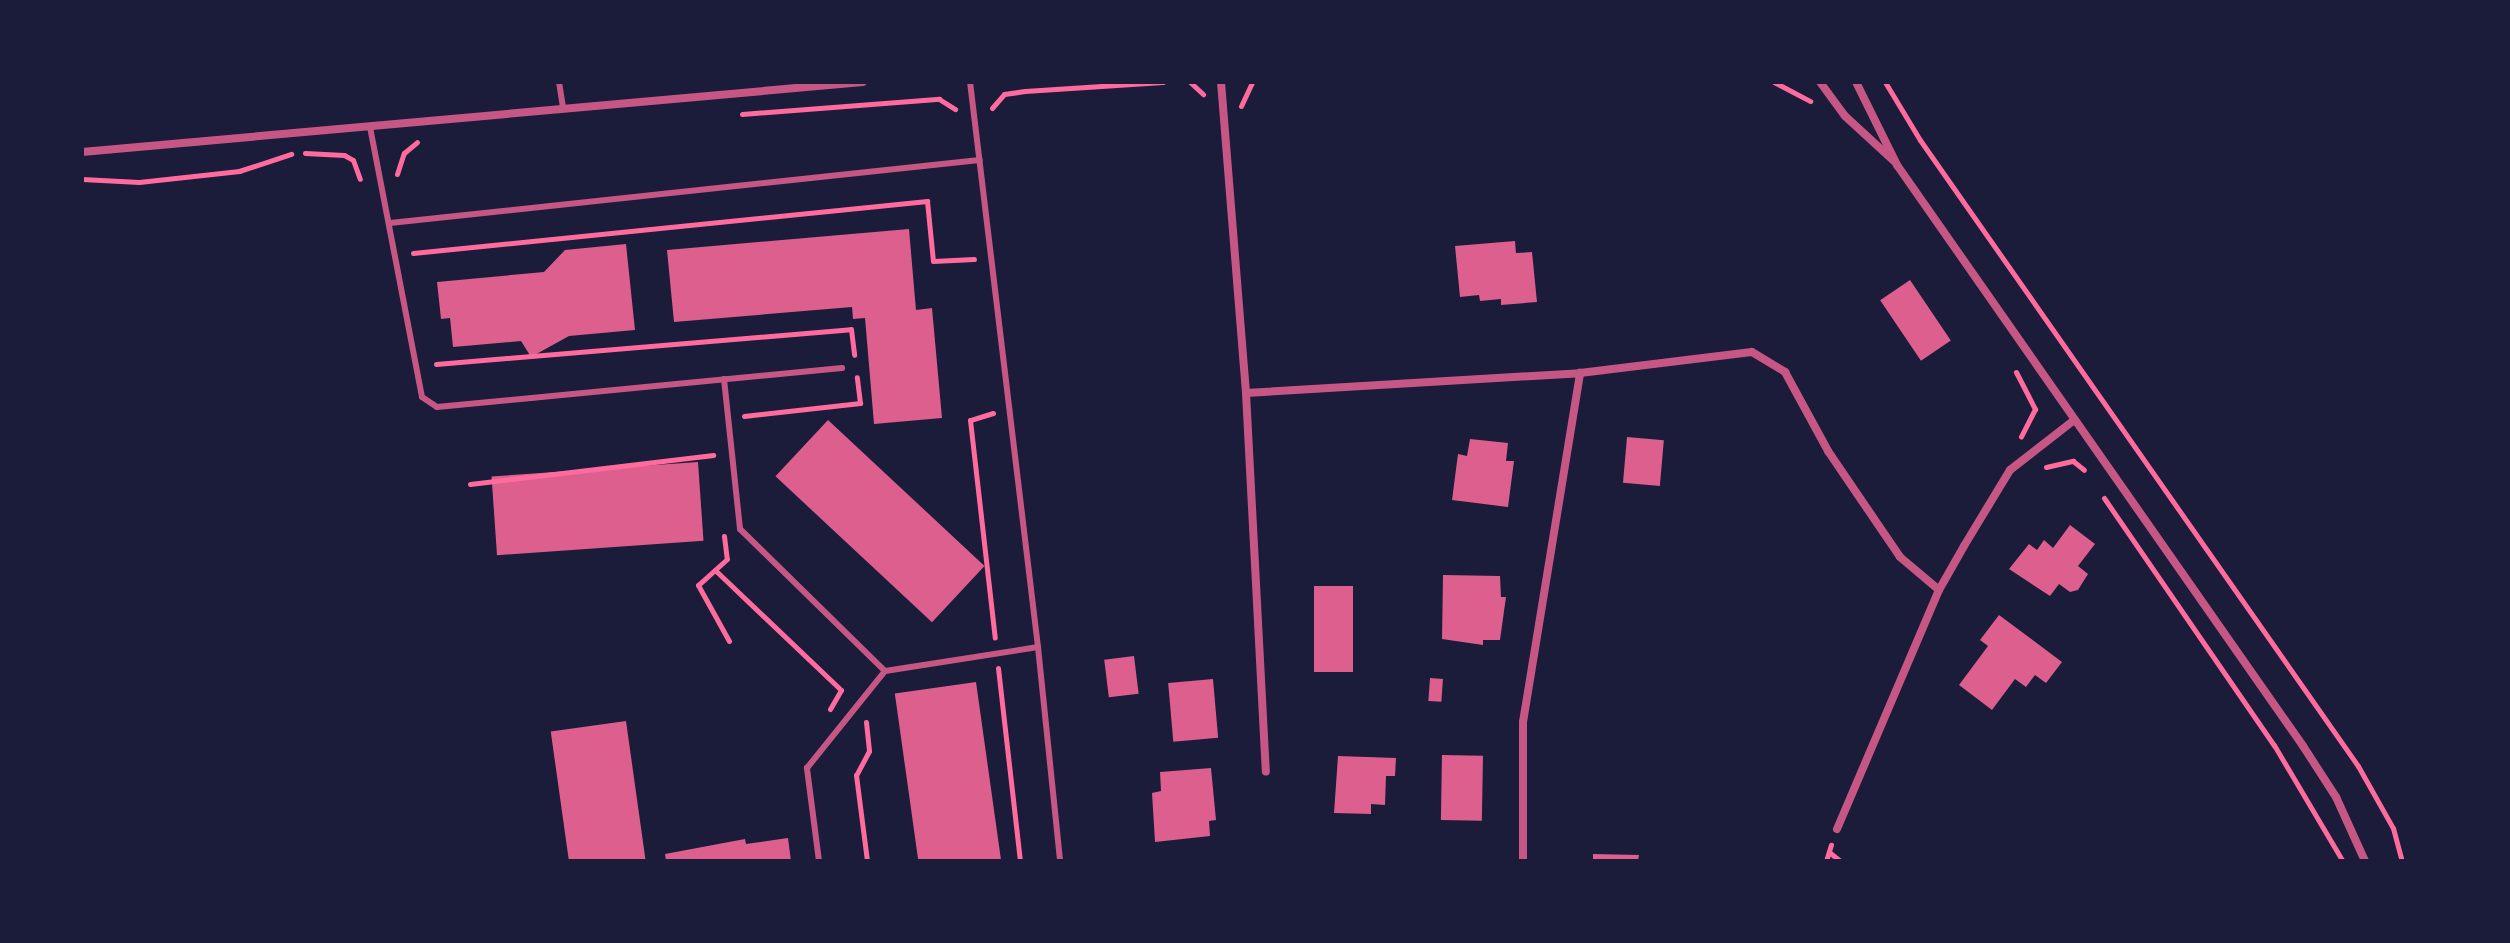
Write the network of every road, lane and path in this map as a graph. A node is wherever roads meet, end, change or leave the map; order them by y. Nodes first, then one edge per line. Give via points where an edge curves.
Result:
1 (559, 82) edge
2 (863, 82) edge
3 (970, 82) edge
4 (1163, 82) edge
5 (1221, 82) edge
6 (1774, 82) edge
7 (1820, 82) edge
8 (1856, 82) edge
9 (1885, 82) edge
10 (1815, 103) dead end
11 (563, 108) junction
12 (739, 114) dead end
13 (976, 126) junction
14 (370, 127) junction
15 (425, 139) dead end
16 (82, 152) edge
17 (980, 160) junction
18 (1897, 165) junction
19 (380, 177) junction
20 (82, 179) edge
21 (390, 223) junction
22 (972, 245) dead end
23 (974, 259) junction
24 (416, 265) dead end
25 (976, 275) dead end
26 (433, 353) dead end
27 (855, 359) dead end
28 (2012, 367) dead end
29 (842, 368) dead end
30 (856, 373) dead end
31 (1580, 373) junction
32 (724, 379) junction
33 (1246, 393) junction
34 (992, 399) dead end
35 (728, 418) junction
36 (2073, 421) junction
37 (712, 446) dead end
38 (2032, 453) junction
39 (713, 455) junction
40 (715, 470) dead end
41 (2092, 480) dead end
42 (470, 484) dead end
43 (2100, 492) dead end
44 (723, 529) dead end
45 (715, 570) junction
46 (1939, 590) junction
47 (729, 641) dead end
48 (1038, 647) junction
49 (997, 654) junction
50 (885, 671) junction
51 (999, 674) junction
52 (984, 676) dead end
53 (872, 710) dead end
54 (828, 712) dead end
55 (1266, 771) dead end
56 (1837, 829) dead end
57 (1829, 852) dead end
58 (819, 861) edge
59 (867, 861) edge
60 (1020, 861) edge
61 (1060, 861) edge
62 (1523, 861) edge
63 (1840, 861) edge
64 (2342, 861) edge
65 (2365, 861) edge
66 (2402, 861) edge

1 - 11 lane
2 - 11 street
3 - 13 lane
4 - 13 path via 1004,94 992,107 994,124
5 - 33 street
6 - 10 path
7 - 18 street via 1845,116
8 - 18 street
9 - 66 path via 1920,140 2358,766 2393,828
11 - 14 street
12 - 13 path via 939,99 949,101 958,127
13 - 17 lane
14 - 16 street
14 - 19 lane
15 - 19 path via 404,153 399,174
17 - 21 lane
17 - 48 lane
18 - 36 street
19 - 20 path via 360,180 353,160 321,152 289,155 239,171 139,182
19 - 21 lane
21 - 32 lane via 422,397 437,407
22 - 23 path
23 - 24 path via 933,261 927,201 413,251
23 - 25 path
26 - 27 path via 436,367 851,329
28 - 38 path via 2035,409 2020,436
29 - 32 lane
30 - 35 path via 860,403
31 - 33 street
31 - 46 street via 1752,352 1785,372 1828,451 1900,557
31 - 62 street via 1523,722
32 - 35 lane
33 - 55 street
34 - 49 path via 994,415 970,420
35 - 50 lane via 740,529
36 - 38 street
36 - 65 street via 2303,746 2336,797
37 - 39 path
38 - 41 path via 2043,468 2073,461
38 - 46 street via 2010,470
39 - 40 path
39 - 42 path
43 - 64 path via 2274,745
44 - 45 path via 727,559
45 - 47 path via 698,585
45 - 54 path via 841,690
46 - 56 street
48 - 49 lane
48 - 61 lane
49 - 50 lane
49 - 51 path
50 - 58 lane via 807,768
51 - 52 path
51 - 60 path
53 - 59 path via 866,719 869,751 856,775
57 - 63 path

